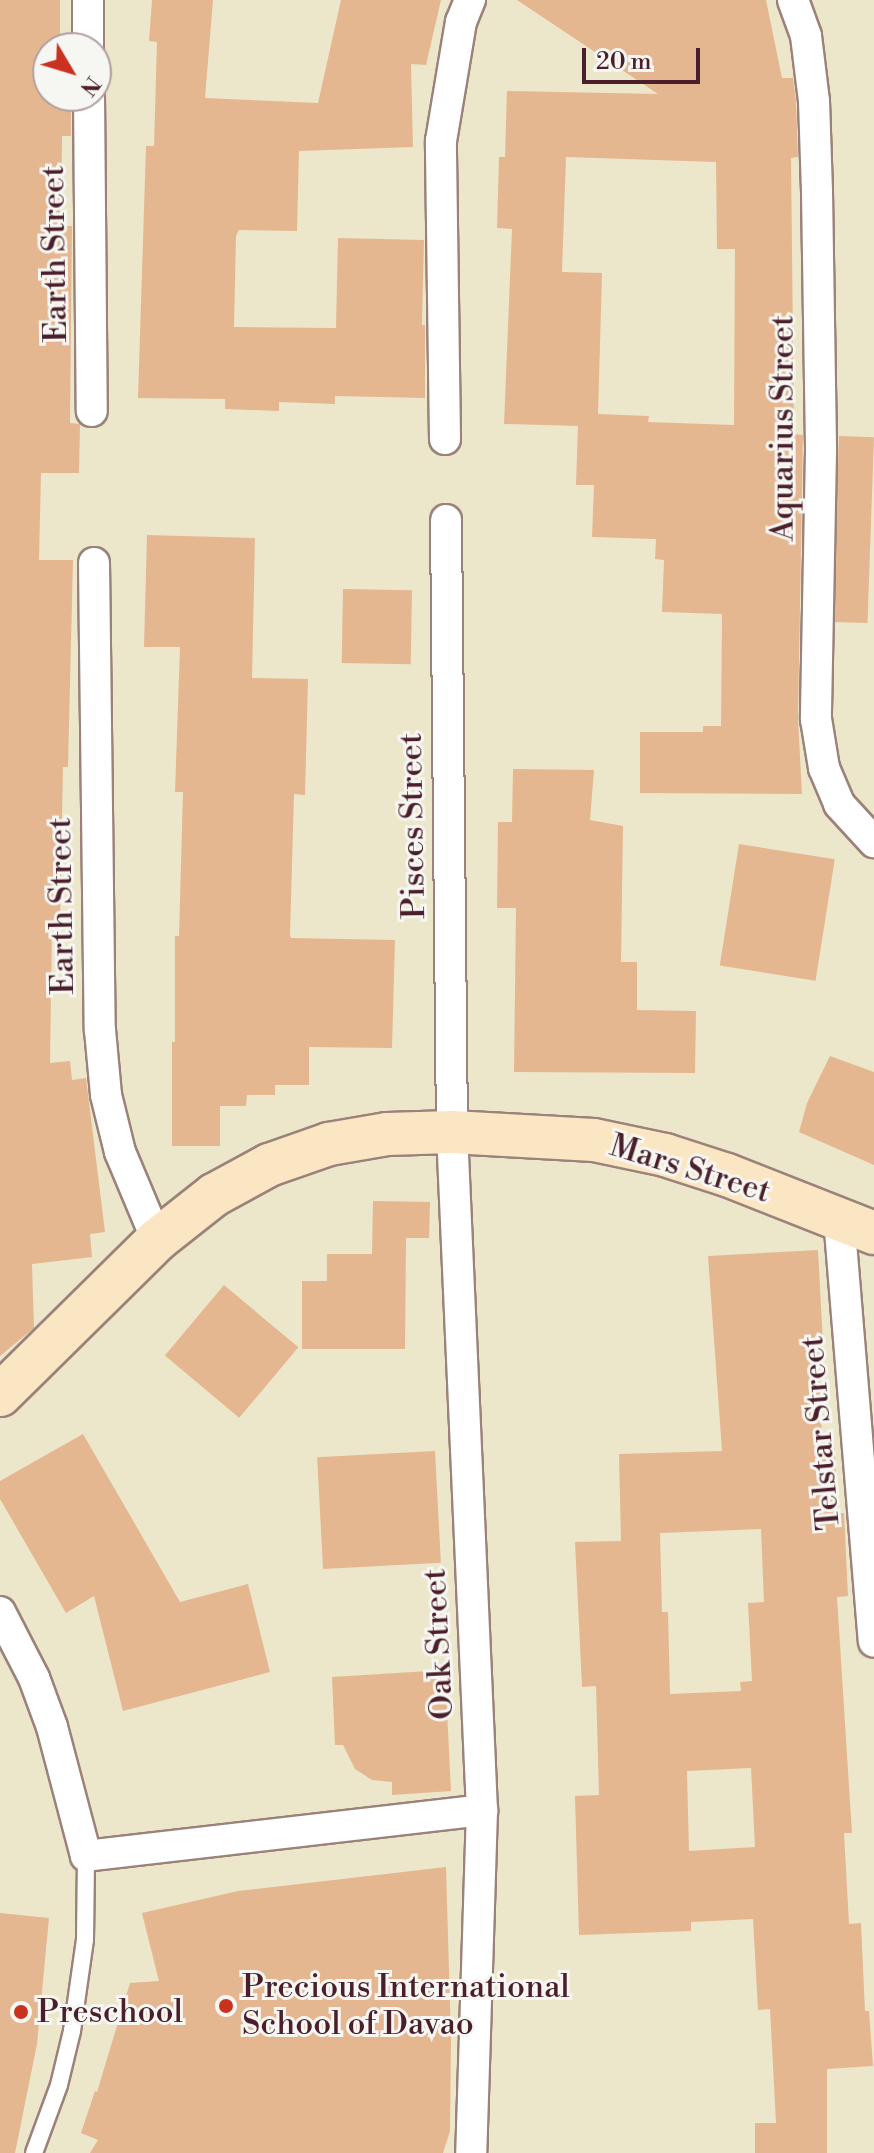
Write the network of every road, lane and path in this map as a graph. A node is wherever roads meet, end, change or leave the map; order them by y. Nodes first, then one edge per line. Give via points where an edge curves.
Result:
1 (88, 0) edge
2 (470, 0) edge
3 (793, 0) edge
4 (88, 32) edge
5 (89, 112) edge
6 (92, 411) dead end
7 (445, 439) dead end
8 (446, 520) dead end
9 (94, 563) dead end
10 (874, 842) edge
11 (452, 1132) junction
12 (857, 1226) edge
13 (157, 1240) junction
14 (0, 1395) edge
15 (0, 1612) edge
16 (874, 1642) edge
17 (482, 1810) junction
18 (86, 1856) junction
19 (34, 2153) edge
20 (471, 2153) edge

1 - 4 street
2 - 7 street via 461,22 441,141
3 - 10 street, Aquarius Street via 806,36 817,192 821,451 816,719 824,768 839,804
5 - 6 street, Earth Street
8 - 11 street, Pisces Street
9 - 13 street, Earth Street via 102,1056 120,1152
11 - 12 street, Mars Street via 594,1140 665,1155
11 - 13 street, Mars Street via 373,1136 281,1161 214,1195
11 - 17 street, Oak Street
12 - 16 street, Telstar Street
13 - 14 street, Mars Street
15 - 18 street via 52,1727
17 - 18 street
17 - 20 street, Oak Street
18 - 19 lane via 85,1940 72,2031

